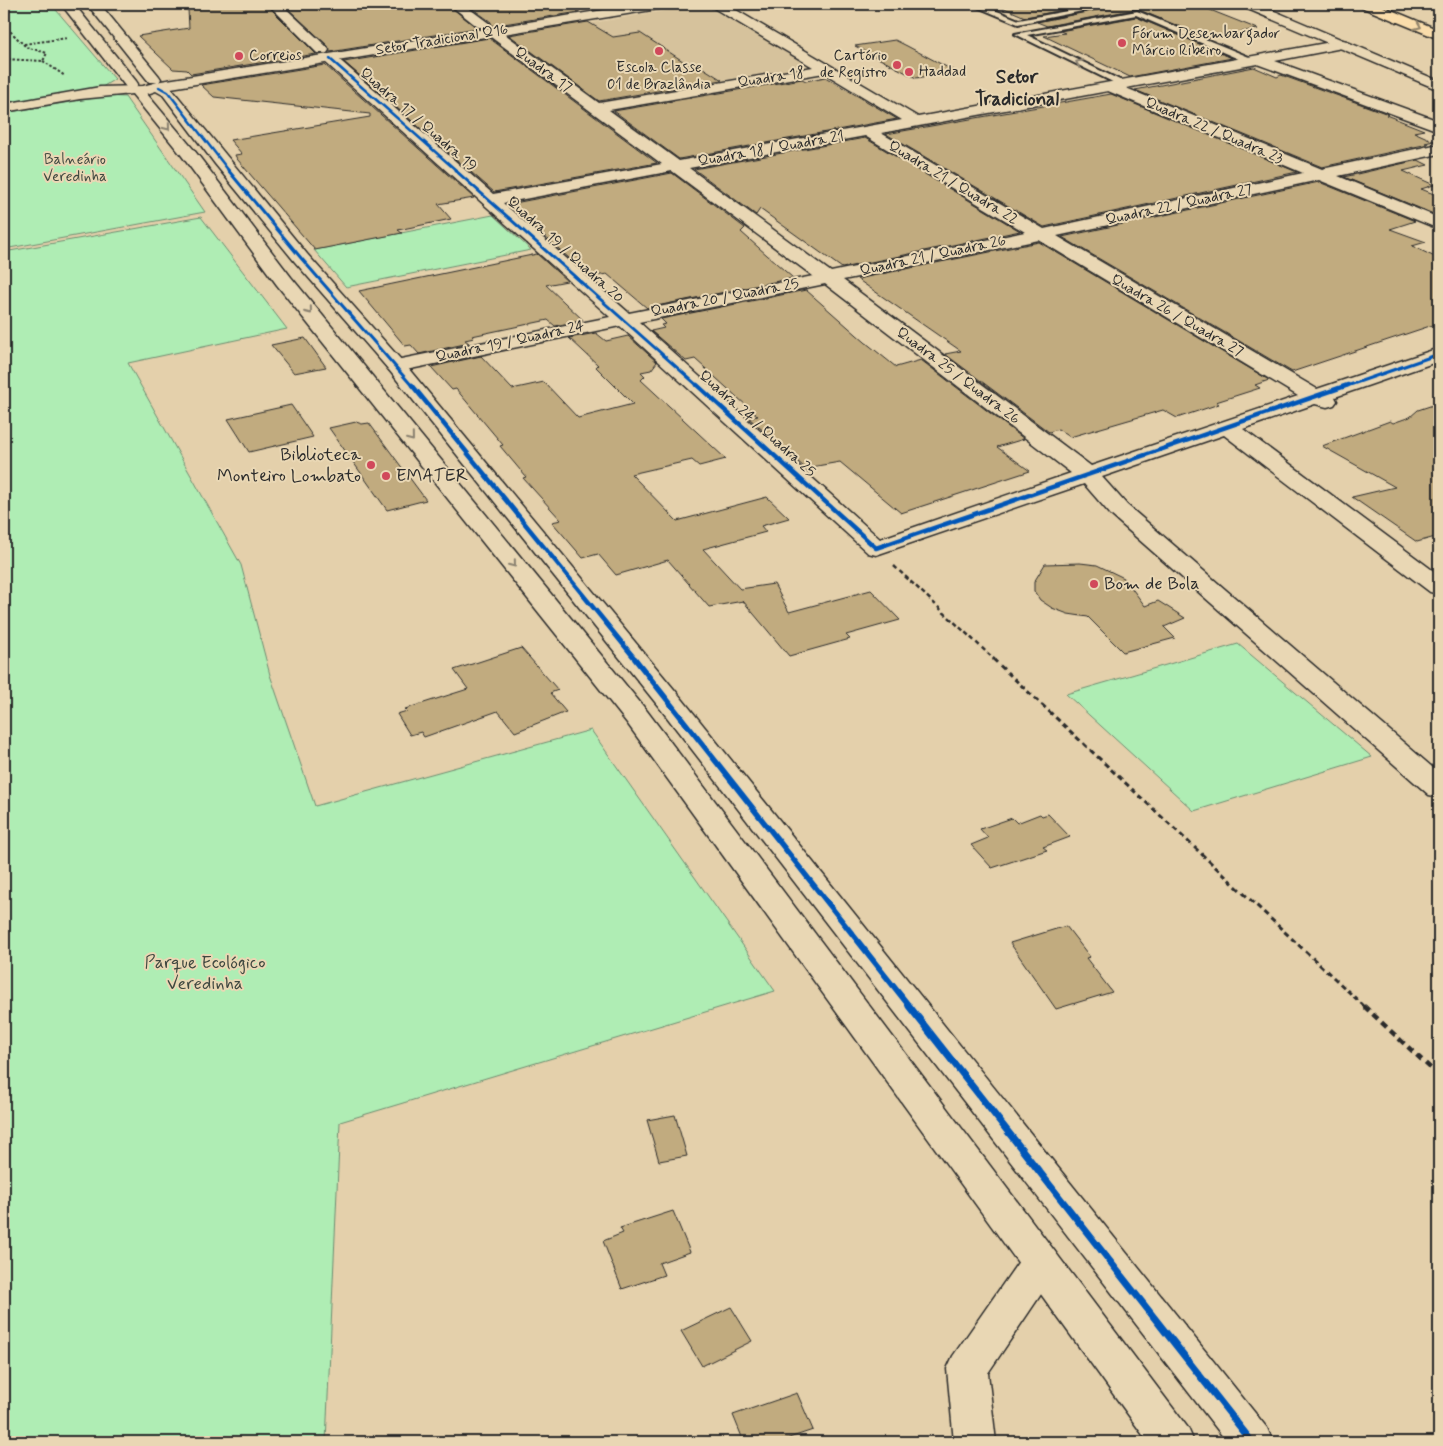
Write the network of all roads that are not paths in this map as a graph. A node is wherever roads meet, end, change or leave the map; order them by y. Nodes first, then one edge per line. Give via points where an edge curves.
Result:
1 (86, 4) edge
2 (93, 4) edge
3 (274, 4) edge
4 (455, 4) edge
5 (615, 4) edge
6 (664, 4) edge
7 (717, 4) edge
8 (974, 4) edge
9 (1096, 4) edge
10 (1248, 4) edge
11 (1366, 4) edge
12 (68, 5) edge
13 (642, 5) edge
14 (488, 28) junction
15 (116, 31) junction
16 (91, 35) junction
17 (1439, 35) edge
18 (1342, 44) junction
19 (326, 54) junction
20 (138, 58) junction
21 (1255, 61) junction
22 (113, 62) junction
23 (825, 69) junction
24 (145, 85) junction
25 (1117, 86) junction
26 (1439, 86) edge
27 (4, 108) edge
28 (594, 108) junction
29 (916, 122) junction
30 (1439, 126) edge
31 (867, 132) junction
32 (1439, 149) edge
33 (209, 163) junction
34 (675, 166) junction
35 (1318, 174) junction
36 (490, 200) junction
37 (1439, 224) edge
38 (1039, 234) junction
39 (309, 266) junction
40 (278, 272) junction
41 (828, 278) junction
42 (623, 318) junction
43 (1439, 354) edge
44 (396, 366) junction
45 (1439, 372) edge
46 (1314, 397) junction
47 (1340, 404) junction
48 (1236, 434) junction
49 (1094, 481) junction
50 (1439, 587) edge
51 (673, 706) junction
52 (637, 717) junction
53 (1439, 788) edge
54 (1040, 1263) junction
55 (974, 1442) edge
56 (1173, 1442) edge
57 (1252, 1442) edge

1 - 12 street
2 - 15 street
3 - 19 street, Quadra 17 / Quadra 19
4 - 14 street, Quadra 17
5 - 14 street, Setor Tradicional Q16
6 - 13 street, Setor Tradicional Q16
7 - 23 street
8 - 9 lane via 1018,22 1103,6
10 - 18 street
11 -> 17 highway
12 - 16 street
13 - 14 street, Setor Tradicional Q16
14 - 19 street, Setor Tradicional Q16
14 - 28 street, Quadra 17
15 - 16 street via 99,29
15 - 20 street
16 - 22 street
18 - 21 street
18 - 26 street
19 - 24 street, Setor Tradicional Q16
19 - 36 street, Quadra 17 / Quadra 19
20 - 22 street via 120,56
20 - 24 street
21 - 25 street
25 -> 21 lane via 1019,34 1136,13
21 - 30 street
22 - 24 street
23 - 28 street, Quadra 18
23 - 29 street, Quadra 18
24 - 27 street, Setor Tradicional Q16
24 - 33 street
25 - 29 street
25 - 35 street, Quadra 22 / Quadra 23
28 - 34 street, Quadra 17
29 - 31 street
31 - 34 street, Quadra 18 / Quadra 21
31 - 38 street, Quadra 21 / Quadra 22
32 - 35 street, Quadra 22 / Quadra 27
33 - 39 street
33 - 40 street
34 - 36 street, Quadra 18 / Quadra 21
34 - 41 street, Quadra 25 / Quadra 26
35 - 37 street, Quadra 22 / Quadra 23
35 - 38 street, Quadra 22 / Quadra 27
36 - 42 street, Quadra 19 / Quadra 20
38 - 41 street, Quadra 21 / Quadra 26
38 - 46 street, Quadra 26 / Quadra 27
39 - 40 street via 288,276
39 - 44 street
40 -> 52 street
41 - 42 street, Quadra 20 / Quadra 25
41 - 49 street, Quadra 25 / Quadra 26
42 - 44 street, Quadra 19 / Quadra 24
42 - 49 street, Quadra 24 / Quadra 25 via 876,548
43 - 46 street
44 - 51 street
45 - 47 street
46 - 47 street, Quadra 26 / Quadra 27
46 - 48 street
47 - 48 street
48 - 49 street
48 - 50 street
49 - 53 street, Quadra 25 / Quadra 26 via 1119,510
51 - 52 street
51 - 57 street
52 - 54 street
54 - 55 street via 967,1369
54 - 56 street

